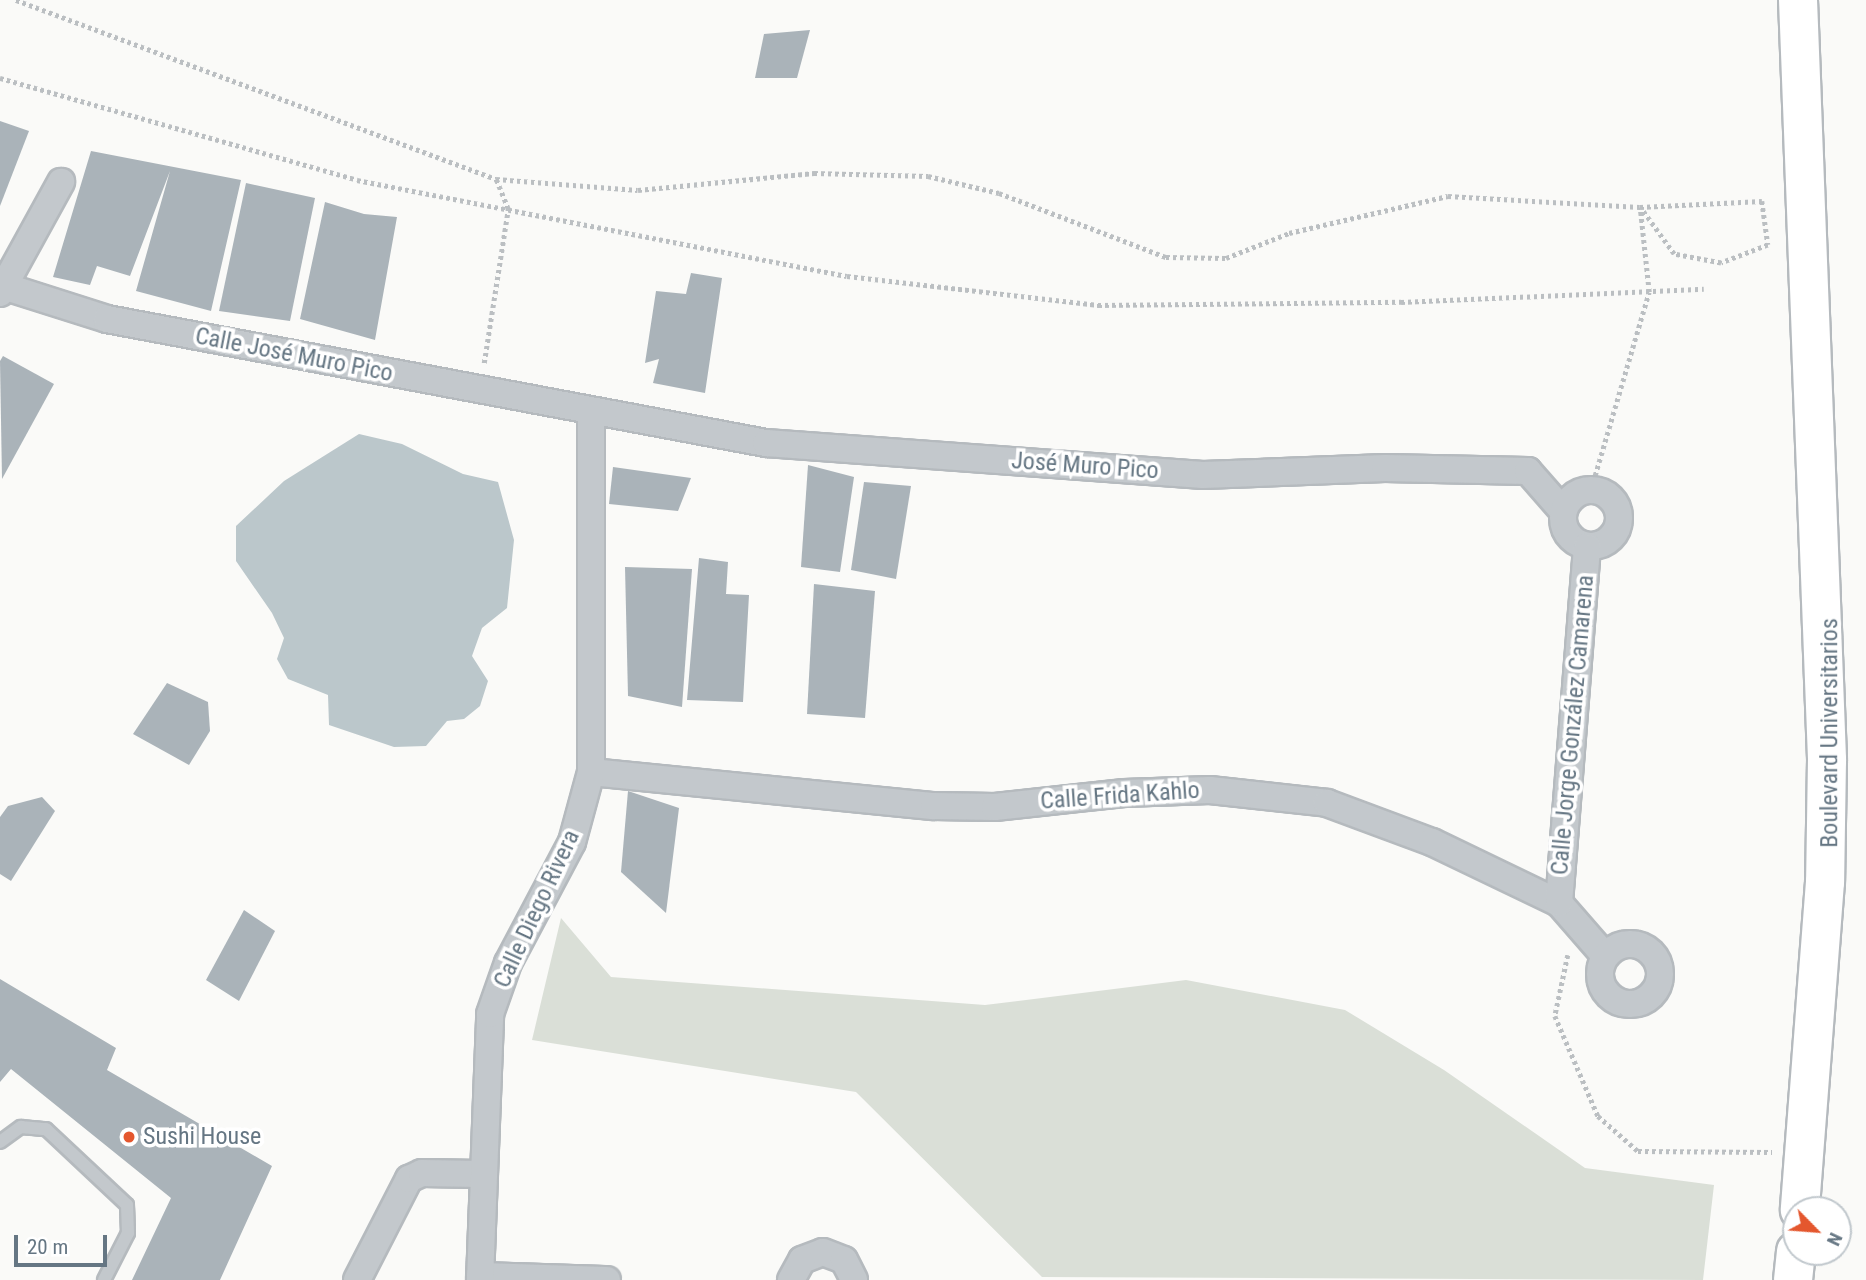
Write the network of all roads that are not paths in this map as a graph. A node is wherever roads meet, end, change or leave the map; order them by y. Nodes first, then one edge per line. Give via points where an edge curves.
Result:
1 (1798, 0) edge
2 (1815, 0) edge
3 (61, 182) dead end
4 (1815, 266) junction
5 (1, 288) edge
6 (591, 411) junction
7 (1563, 511) junction
8 (1587, 547) junction
9 (591, 772) junction
10 (1559, 903) junction
11 (1605, 957) dead end
12 (0, 1142) edge
13 (481, 1174) junction
14 (1801, 1196) edge
15 (1809, 1196) edge
16 (480, 1278) edge
17 (104, 1280) edge
18 (357, 1280) edge
19 (607, 1280) edge
20 (791, 1280) edge
21 (854, 1280) edge

1 - 4 main road
2 - 4 main road
3 - 5 street
4 - 14 main road, Boulevard Universitarios via 1827,760 1825,882
4 - 15 main road, Boulevard Universitarios via 1832,750 1828,908
5 - 6 street, Calle José Muro Pico via 107,318
6 - 7 street, José Muro Pico via 766,443 1203,475 1385,468 1528,471
6 - 9 street, Calle Diego Rivera
7 - 8 street via 1570,537
7 - 8 street via 1573,496 1591,489 1610,495 1620,519 1606,542
8 - 10 street, Calle Jorge González Camarena
9 - 10 street, Calle Frida Kahlo via 934,806 995,807 1137,793 1271,793 1373,817
9 - 13 street, Calle Diego Rivera via 572,842 508,963 490,1014
10 - 11 street, Calle Frida Kahlo
12 - 17 lane via 21,1127 46,1129 127,1205 128,1233
13 - 16 street, Calle Diego Rivera
13 - 18 street via 422,1173 409,1179
16 - 19 street
20 - 21 street via 802,1260 823,1252 844,1261

